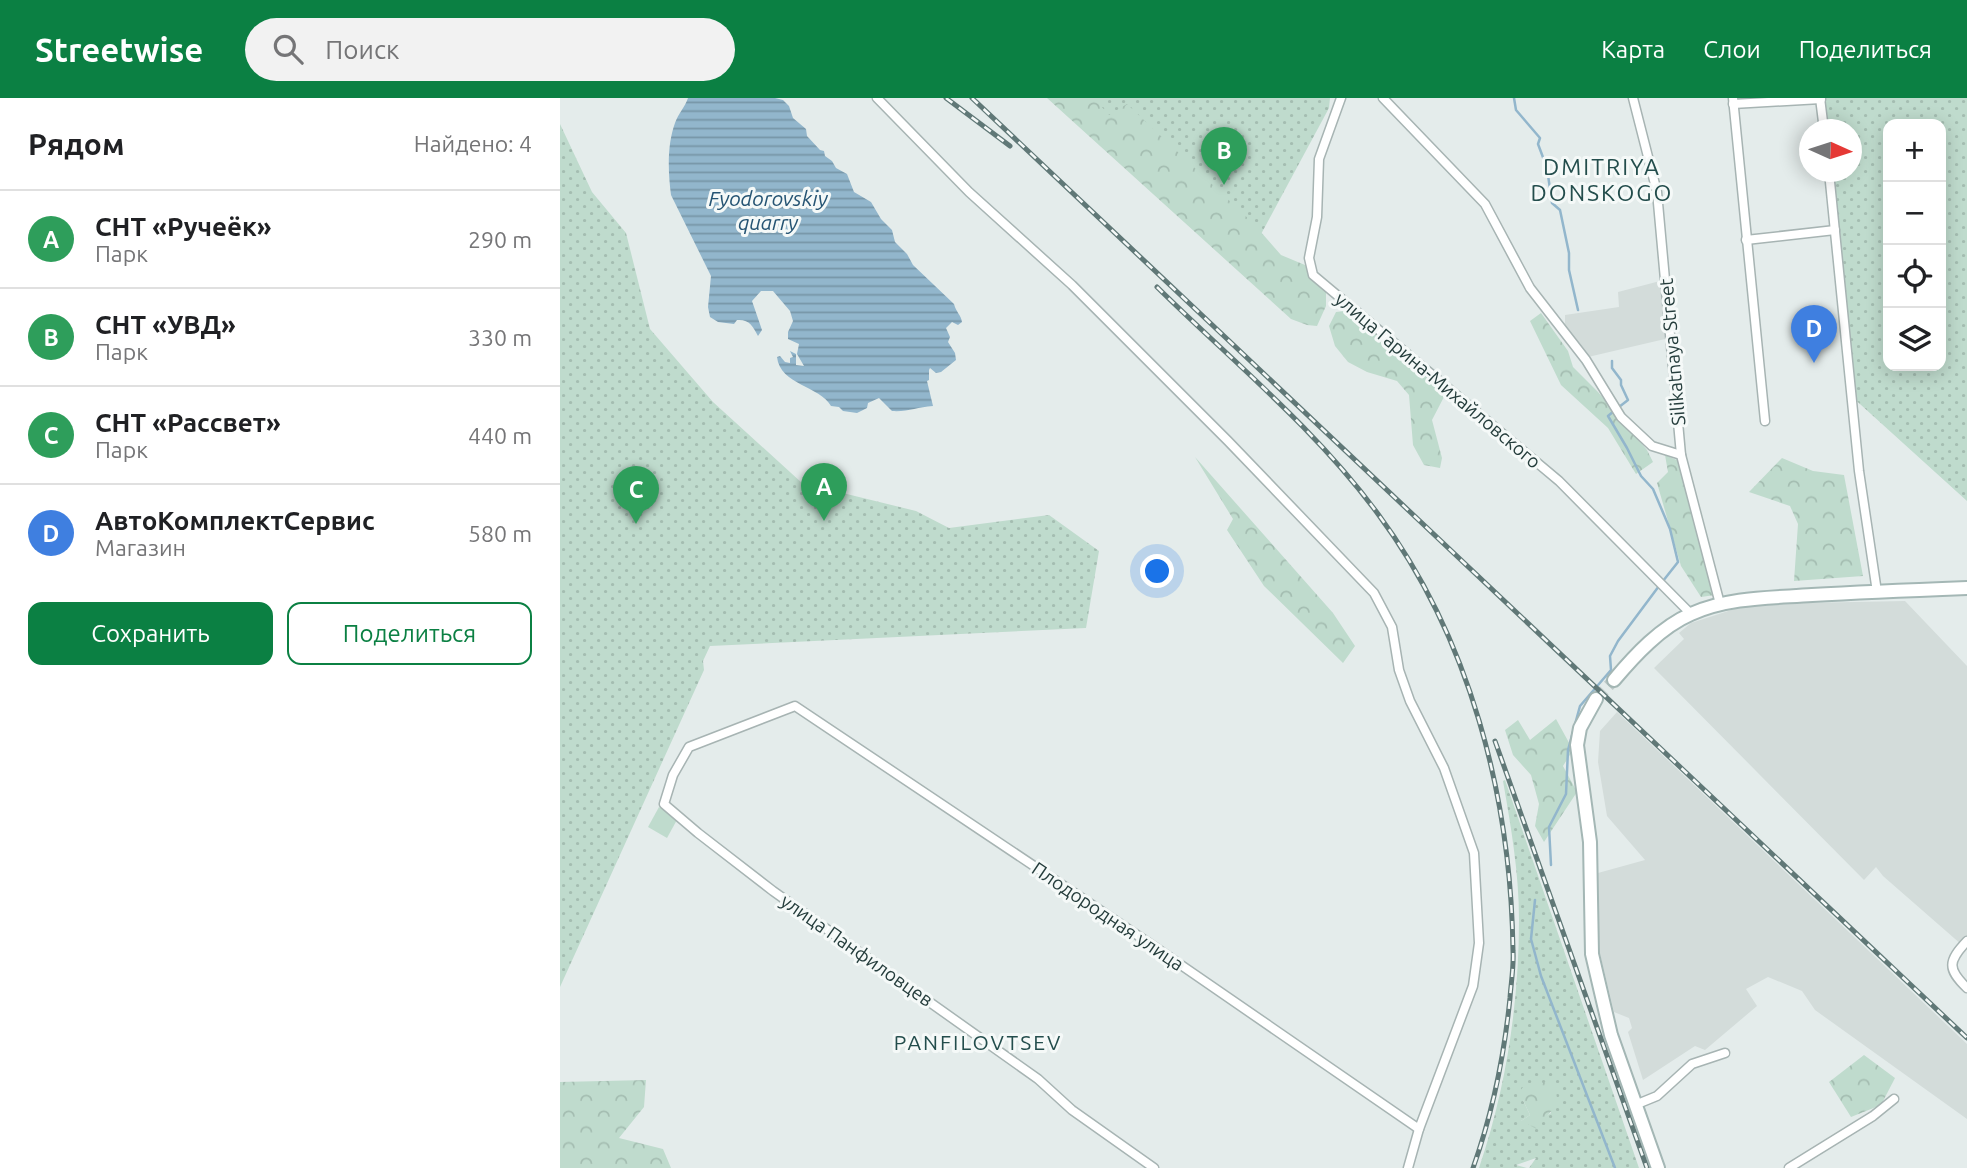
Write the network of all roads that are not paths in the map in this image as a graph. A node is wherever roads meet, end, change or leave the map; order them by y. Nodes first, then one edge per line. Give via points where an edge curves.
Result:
1 (877, 98) edge
2 (1341, 98) edge
3 (1383, 98) edge
4 (1633, 98) edge
5 (1821, 99) edge
6 (1733, 101) edge
7 (1823, 119) edge
8 (1830, 182) edge
9 (1835, 230) junction
10 (1746, 240) junction
11 (1765, 421) dead end
12 (1681, 455) junction
13 (1967, 588) edge
14 (1877, 592) junction
15 (1720, 604) junction
16 (1691, 614) junction
17 (1614, 680) tunnel mouth
18 (1596, 699) tunnel mouth
19 (664, 804) joint
20 (1967, 941) edge
21 (1967, 988) edge
22 (1725, 1053) dead end
23 (1894, 1099) dead end
24 (1635, 1105) junction
25 (1419, 1129) junction
26 (1154, 1168) edge
27 (1408, 1168) edge
28 (1658, 1168) edge
29 (1788, 1168) edge

1 - 25 street via 1228,441 1374,593 1387,614 1410,701 1444,768 1474,853 1479,943 1473,986
2 - 16 street, улица Гарина-Михайловского via 1319,159 1317,217 1309,258 1314,275 1559,481
3 - 12 street via 1485,204 1530,288 1586,360 1621,417 1652,446
4 - 12 street, Silikatnaya Street via 1657,192
5 - 6 street
5 - 7 street
6 - 10 street
8 - 9 street
9 - 10 street
9 - 14 street via 1859,471
10 - 11 street
12 - 15 street, Silikatnaya Street
13 - 14 street
14 - 15 street via 1762,597
15 - 16 street
16 - 17 street via 1648,644
18 - 24 street via 1580,728 1577,745 1590,842 1592,954 1611,1035
19 - 25 street, Плодородная улица via 689,747 795,706
19 - 26 street, улица Панфиловцев via 773,891 1038,1079 1072,1110
20 - 21 street via 1951,967
22 - 24 street via 1692,1064 1657,1096
23 - 29 street
24 - 28 street
25 - 27 street

